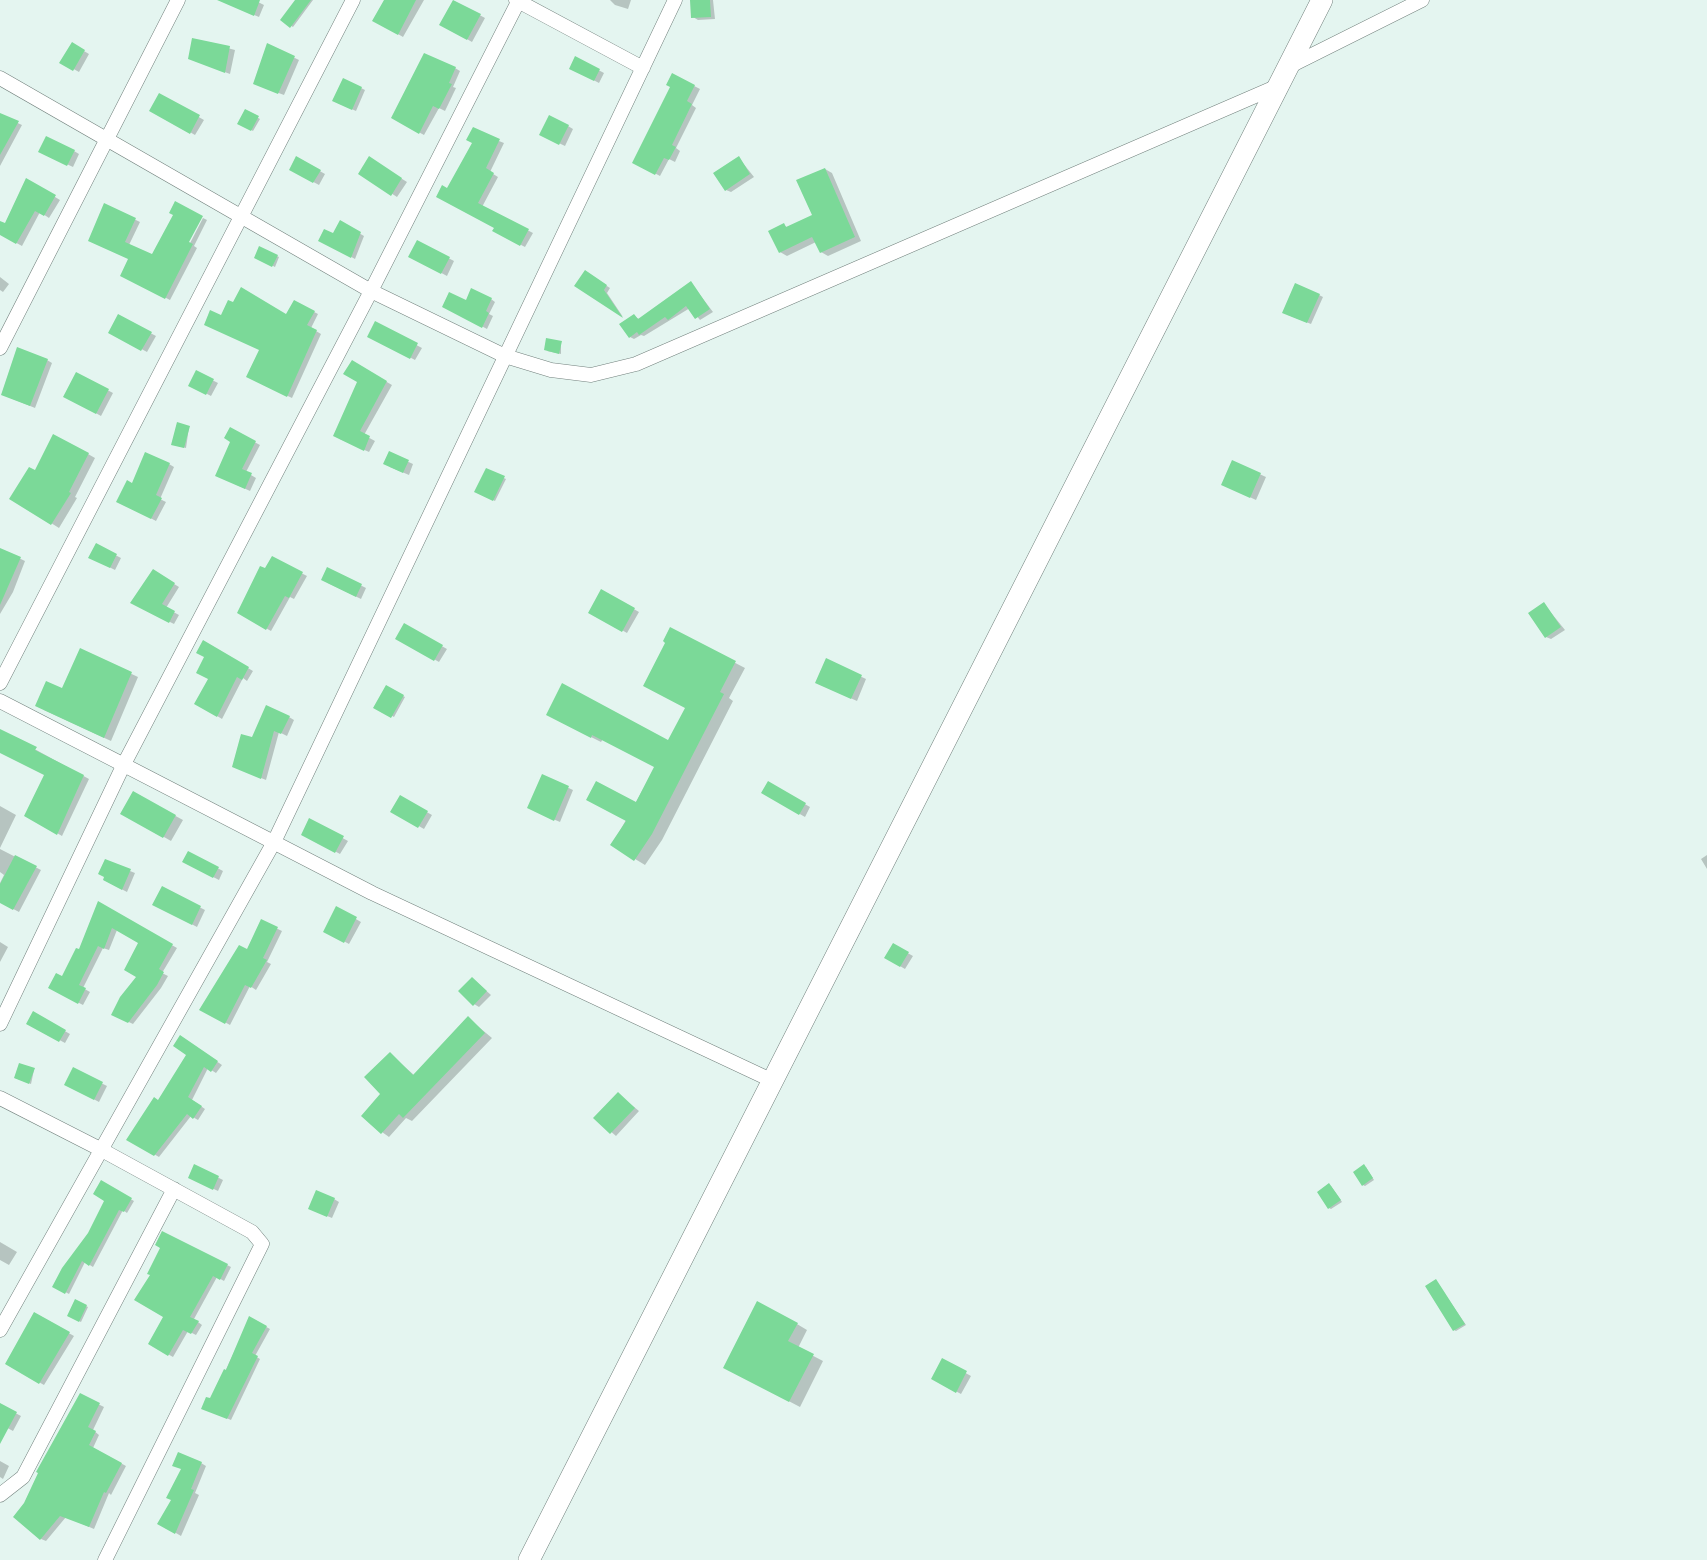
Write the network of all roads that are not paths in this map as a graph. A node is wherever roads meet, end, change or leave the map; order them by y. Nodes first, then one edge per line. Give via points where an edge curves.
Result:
1 (177, 0) edge
2 (353, 0) edge
3 (518, 0) edge
4 (675, 0) edge
5 (1322, 0) edge
6 (1422, 0) edge
7 (1288, 67) junction
8 (643, 69) junction
9 (0, 78) edge
10 (1278, 86) junction
11 (106, 141) junction
12 (241, 217) junction
13 (371, 291) junction
14 (0, 348) edge
15 (505, 356) junction
16 (0, 682) edge
17 (0, 701) edge
18 (124, 764) junction
19 (274, 842) junction
20 (0, 1024) edge
21 (771, 1080) junction
22 (0, 1098) edge
23 (100, 1149) junction
24 (174, 1189) junction
25 (0, 1330) edge
26 (0, 1495) edge
27 (105, 1560) edge
28 (529, 1560) edge

1 - 11 street
2 - 12 street
3 - 8 street
3 - 13 street
4 - 8 street
5 - 7 main road
6 - 7 street
7 - 10 main road
8 - 15 street
9 - 11 street
10 - 15 street via 636,364 591,375 551,370
10 - 21 main road
11 - 12 street
11 - 14 street
12 - 13 street
12 - 16 street
13 - 15 street
13 - 18 street
15 - 19 street
17 - 18 street
18 - 19 street
18 - 20 street
19 - 21 street via 372,893
19 - 23 street
21 - 28 main road
22 - 23 street
23 - 24 street
23 - 25 street
24 - 26 street via 23,1477
24 - 27 street via 252,1232 262,1244

